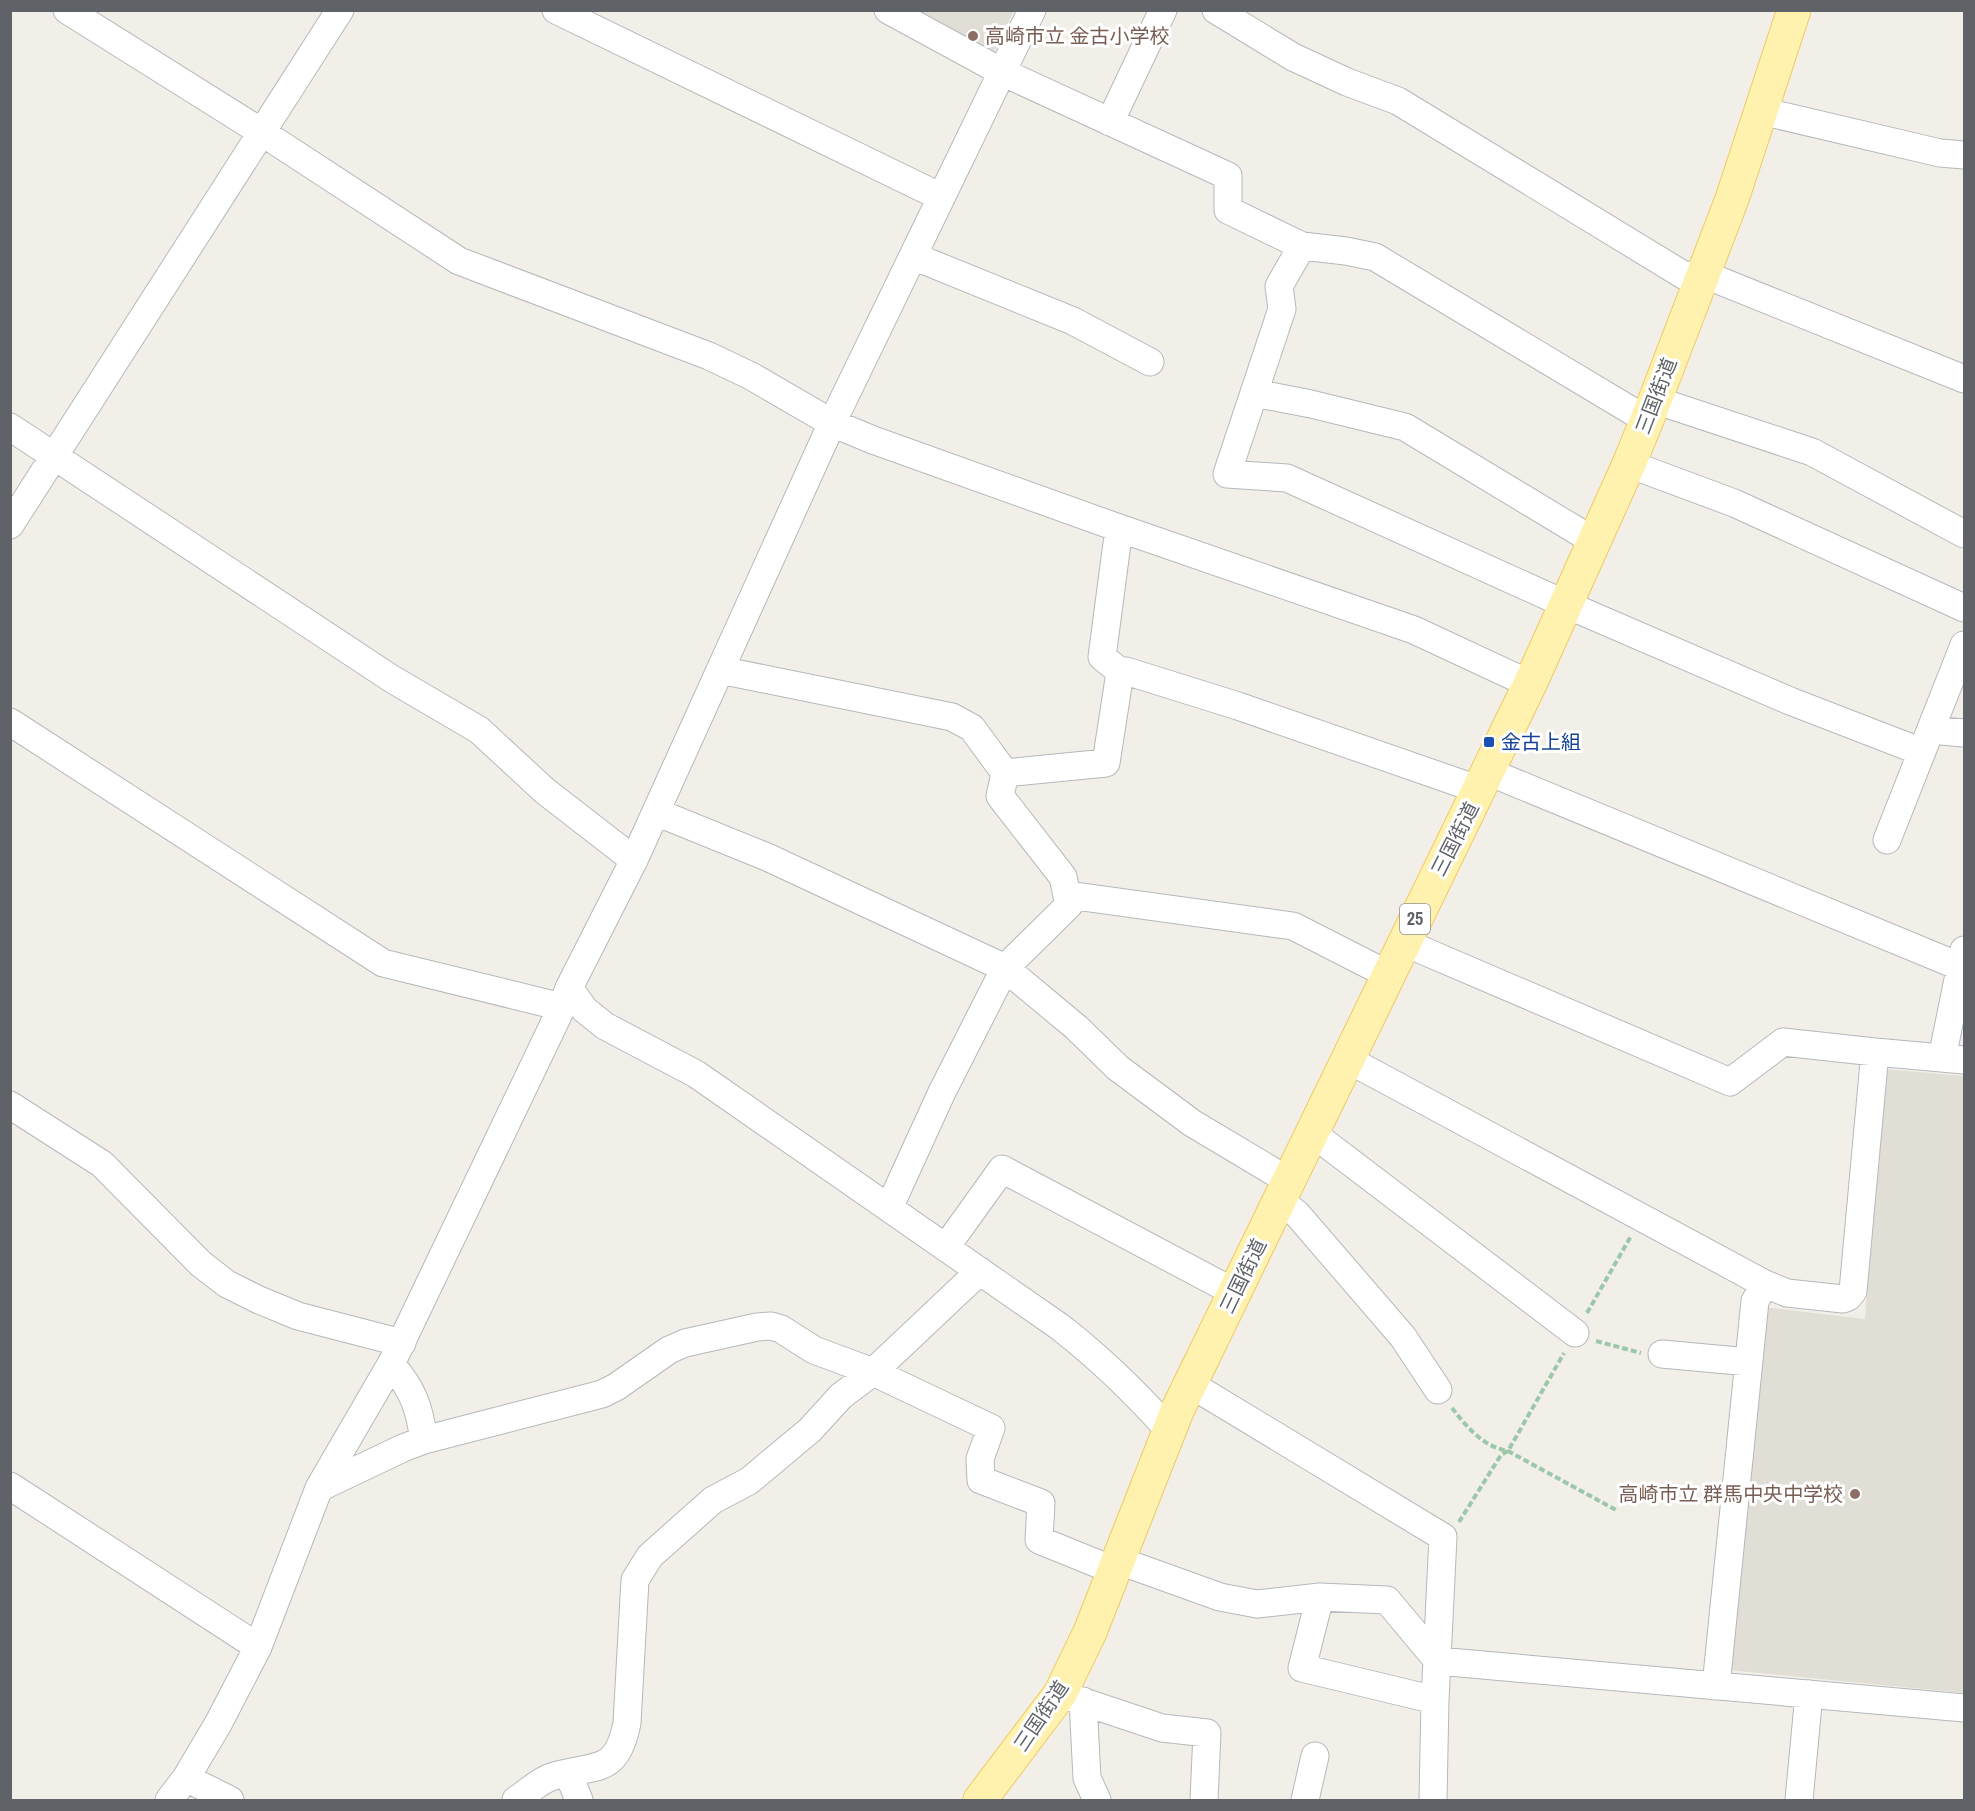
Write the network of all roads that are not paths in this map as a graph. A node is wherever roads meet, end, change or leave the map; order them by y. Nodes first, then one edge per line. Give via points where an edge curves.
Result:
1 (67, 10) edge
2 (340, 10) edge
3 (556, 10) edge
4 (888, 10) edge
5 (1032, 10) edge
6 (1163, 10) edge
7 (1216, 10) edge
8 (1794, 10) edge
9 (1002, 72) junction
10 (1761, 111) junction
11 (1110, 122) junction
12 (262, 133) junction
13 (1965, 155) edge
14 (941, 197) junction
15 (1302, 246) junction
16 (913, 256) junction
17 (1703, 274) junction
18 (1150, 362) dead end
19 (1965, 380) edge
20 (1254, 393) junction
21 (1651, 410) junction
22 (832, 423) junction
23 (10, 427) edge
24 (55, 455) junction
25 (1629, 464) junction
26 (10, 525) edge
27 (1119, 528) junction
28 (1965, 534) edge
29 (1594, 541) junction
30 (1565, 604) junction
31 (1965, 608) edge
32 (1965, 645) edge
33 (720, 670) junction
34 (1122, 673) junction
35 (1530, 684) junction
36 (10, 722) edge
37 (1965, 733) edge
38 (1927, 741) junction
39 (1005, 773) junction
40 (1484, 781) junction
41 (656, 812) junction
42 (1887, 840) dead end
43 (634, 860) junction
44 (1068, 895) junction
45 (1403, 942) junction
46 (1963, 958) edge
47 (1005, 968) junction
48 (1389, 975) junction
49 (566, 998) junction
50 (1875, 1052) junction
51 (1347, 1059) junction
52 (1954, 1059) edge
53 (10, 1105) edge
54 (1312, 1135) junction
55 (1285, 1191) junction
56 (889, 1208) junction
57 (946, 1247) junction
58 (980, 1271) junction
59 (1765, 1284) junction
60 (1234, 1292) junction
61 (1575, 1333) road end
62 (397, 1354) junction
63 (1662, 1354) road end
64 (1749, 1362) junction
65 (873, 1372) junction
66 (1190, 1384) junction
67 (1438, 1390) road end
68 (1168, 1429) junction
69 (424, 1440) junction
70 (10, 1486) edge
71 (320, 1488) junction
72 (1115, 1565) junction
73 (1320, 1598) junction
74 (258, 1647) junction
75 (1438, 1661) junction
76 (1716, 1686) junction
77 (1809, 1694) junction
78 (1071, 1698) junction
79 (1435, 1700) junction
80 (1965, 1708) edge
81 (1315, 1756) dead end
82 (568, 1773) junction
83 (186, 1778) junction
84 (169, 1800) edge
85 (230, 1800) edge
86 (516, 1800) edge
87 (579, 1800) edge
88 (981, 1800) edge
89 (1097, 1800) edge
90 (1204, 1800) edge
91 (1305, 1800) edge
92 (1433, 1800) edge
93 (1799, 1800) edge

1 - 12 street
2 - 12 street
3 - 14 street
4 - 9 street
5 - 9 street
6 - 11 street
7 - 17 street via 1293,57 1398,101 1685,276
8 - 10 main road, 三国街道 / 25
9 - 11 street
9 - 14 street
10 - 13 street via 1940,153
10 - 17 main road, 三国街道 / 25
11 - 15 street via 1228,176 1228,210
12 - 22 street via 459,261 708,356
12 - 24 street
14 - 16 street
15 - 20 street via 1280,285 1282,309
15 - 21 street via 1375,257
16 - 18 street via 1073,321
16 - 22 street
17 - 19 street
17 - 21 main road, 三国街道 / 25
20 - 29 street via 1405,427
20 - 30 street via 1227,474 1287,478
21 - 25 main road, 三国街道 / 25
21 - 28 street via 1812,452
22 - 27 street
22 - 33 street
23 - 24 street
24 - 26 street
24 - 43 street via 392,679 479,730 545,791
25 - 29 main road, 三国街道 / 25
25 - 31 street via 1734,503
27 - 34 street via 1102,657
27 - 35 street via 1414,630
29 - 30 main road, 三国街道 / 25
30 - 35 main road, 三国街道 / 25
30 - 38 street via 1790,701
32 - 38 street
33 - 39 street via 952,717 972,728
33 - 41 street
34 - 39 street via 1106,763
34 - 40 street via 1126,671
35 - 40 main road, 三国街道 / 25
36 - 49 street via 383,963
37 - 38 street
38 - 42 street
39 - 44 street via 1000,796 1062,877
40 - 45 main road, 三国街道 / 25
40 - 46 street
41 - 43 street
41 - 47 street via 767,857
43 - 49 street
44 - 47 street via 1069,905
44 - 48 street via 1293,926
45 - 48 main road, 三国街道 / 25
45 - 50 street via 1730,1082 1783,1042
46 - 52 street
47 - 55 street via 1118,1068
47 - 56 street
48 - 51 main road, 三国街道 / 25
49 - 56 street via 605,1026 696,1074
49 - 62 street
50 - 52 street
50 - 59 street via 1853,1291 1842,1299 1786,1293
51 - 54 main road, 三国街道 / 25
51 - 59 street
53 - 62 street via 102,1164 201,1264 226,1284
54 - 55 main road, 三国街道 / 25
54 - 61 street
55 - 60 main road, 三国街道 / 25
55 - 67 street via 1296,1214 1387,1317
56 - 57 street
57 - 58 street
57 - 60 street via 1002,1169
58 - 65 street
58 - 68 street via 1096,1355
59 - 64 street via 1755,1301
60 - 66 main road, 三国街道 / 25
62 - 69 street via 418,1407
62 - 71 street
63 - 64 street
64 - 76 street
65 - 69 street via 814,1350 781,1329 757,1327 685,1343 602,1394
65 - 72 street via 992,1428 980,1458 981,1480 1041,1503 1039,1540
65 - 82 street via 841,1396 810,1430 749,1481 713,1500 640,1568 634,1580 623,1742 607,1763
66 - 68 main road, 三国街道 / 25
66 - 75 street via 1443,1537
68 - 72 main road, 三国街道 / 25
69 - 71 street
70 - 74 street
71 - 74 street
72 - 73 street via 1220,1597 1257,1604
72 - 78 main road, 三国街道 / 25
73 - 75 street via 1386,1600
73 - 79 street via 1302,1668
74 - 83 street
75 - 76 street
75 - 79 street
76 - 77 street
77 - 80 street
77 - 93 street
78 - 88 main road, 三国街道 / 25
78 - 89 street via 1087,1778
78 - 90 street via 1162,1728 1207,1732
79 - 92 street
81 - 91 street
82 - 86 street via 549,1777
82 - 87 street
83 - 84 street
83 - 85 street

